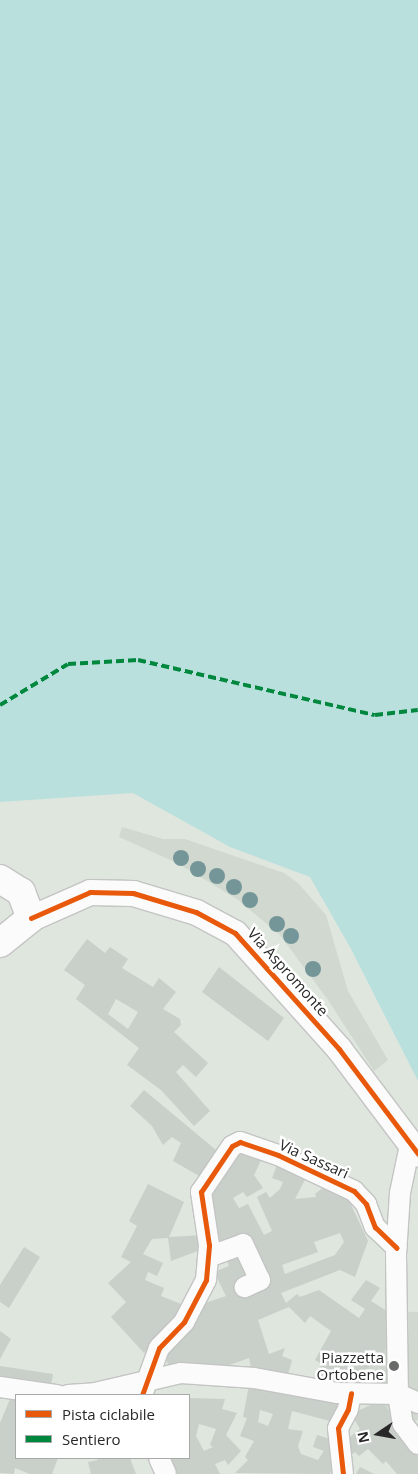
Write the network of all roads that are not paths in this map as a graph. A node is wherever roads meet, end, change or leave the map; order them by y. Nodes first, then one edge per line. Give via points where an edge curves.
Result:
1 (0, 879) edge
2 (31, 918) junction
3 (0, 943) edge
4 (414, 1149) edge
5 (397, 1248) junction
6 (208, 1257) junction
7 (246, 1287) dead end
8 (0, 1387) edge
9 (144, 1388) edge
10 (351, 1393) junction
11 (51, 1394) edge
12 (79, 1394) edge
13 (389, 1394) junction
14 (418, 1403) edge
15 (418, 1444) edge
16 (159, 1459) edge
17 (166, 1474) edge
18 (343, 1474) edge

1 - 2 main road via 21,892
2 - 3 main road
2 - 4 street, Via Aspromonte via 90,892 133,893 196,912 235,933 327,1035
4 - 5 street via 400,1193
5 - 6 street, Via Sassari via 375,1227 366,1204 354,1190 278,1155 240,1142 232,1146 201,1192
5 - 13 street via 397,1372
6 - 7 street via 243,1244 260,1280
6 - 9 street, Via Sassari via 206,1280 184,1322 159,1348
8 - 11 street
9 - 10 street via 181,1373 254,1378
9 - 12 street
10 - 13 street
10 - 18 street via 348,1409 338,1428
13 - 14 street
13 - 15 street via 403,1424
16 - 17 street

